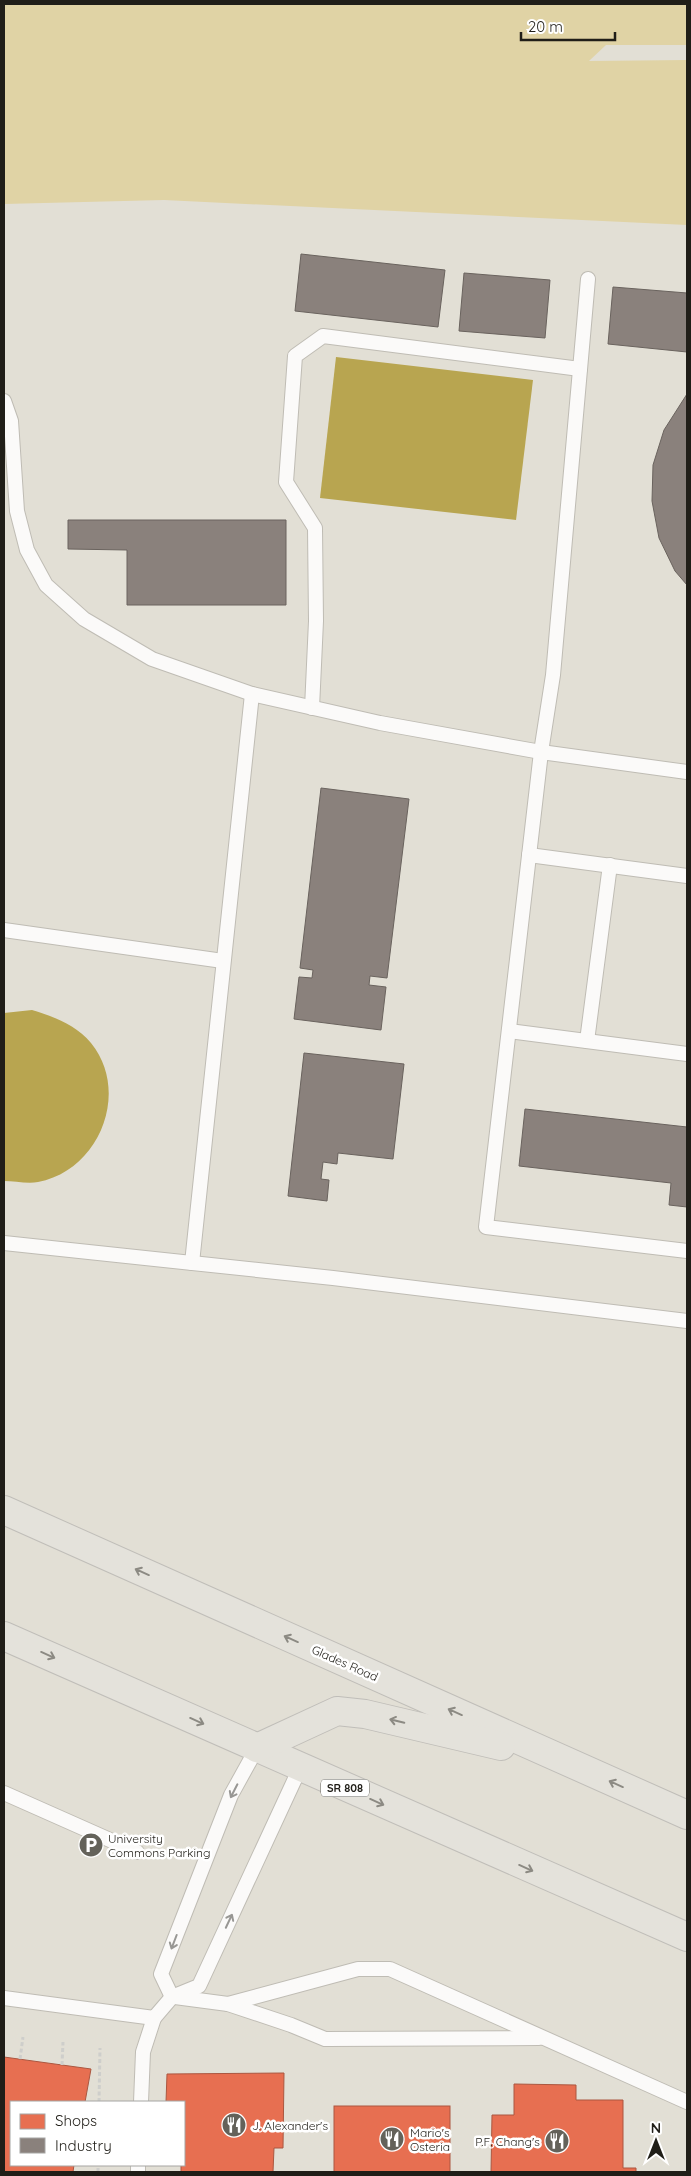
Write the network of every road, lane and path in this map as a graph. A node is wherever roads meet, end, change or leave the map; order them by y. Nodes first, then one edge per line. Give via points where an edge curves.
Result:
1 (588, 279) dead end
2 (580, 369) junction
3 (4, 401) edge
4 (252, 694) junction
5 (312, 708) junction
6 (541, 752) junction
7 (687, 772) edge
8 (529, 854) junction
9 (610, 865) junction
10 (687, 876) edge
11 (4, 930) edge
12 (223, 961) junction
13 (509, 1031) junction
14 (586, 1041) junction
15 (687, 1054) edge
16 (4, 1243) edge
17 (687, 1251) edge
18 (192, 1263) junction
19 (687, 1321) edge
20 (4, 1510) edge
21 (4, 1636) edge
22 (257, 1748) junction
23 (563, 1760) junction
24 (300, 1768) junction
25 (4, 1793) edge
26 (687, 1815) edge
27 (137, 1852) dead end
28 (687, 1937) edge
29 (172, 1997) junction
30 (4, 1998) edge
31 (228, 2004) junction
32 (154, 2018) junction
33 (23, 2037) dead end
34 (544, 2038) junction
35 (63, 2042) dead end
36 (100, 2048) dead end
37 (20, 2059) dead end
38 (62, 2065) dead end
39 (99, 2101) edge
40 (141, 2101) edge
41 (687, 2102) edge

1 - 2 lane
2 - 5 lane via 323,336 295,356 286,482 315,528 316,621
2 - 6 lane via 553,675
3 - 4 lane via 11,421 17,511 27,550 46,584 84,619 152,659
4 - 5 lane
4 - 12 lane
5 - 6 lane
6 - 7 lane
6 - 8 lane
8 - 9 lane
8 - 13 lane
9 - 10 lane
9 - 14 lane
11 - 12 lane
12 - 18 lane
13 - 14 lane
13 - 17 lane via 486,1227
14 - 15 lane
16 - 18 lane
18 - 19 lane
23 -> 20 main road, Glades Road
21 -> 22 main road, SR 808
23 -> 22 main road via 337,1711
22 - 24 main road, SR 808
22 -> 29 lane via 231,1795 162,1974
26 -> 23 main road, Glades Road
24 -> 28 main road, SR 808
29 -> 24 lane via 199,1986
25 - 27 lane
29 - 31 lane
29 - 32 lane
30 - 32 lane
31 - 34 lane via 325,2039
31 - 34 lane via 358,1968 390,1968
32 - 40 lane via 143,2052
33 - 37 path
34 - 41 lane
35 - 38 path
36 - 39 path

